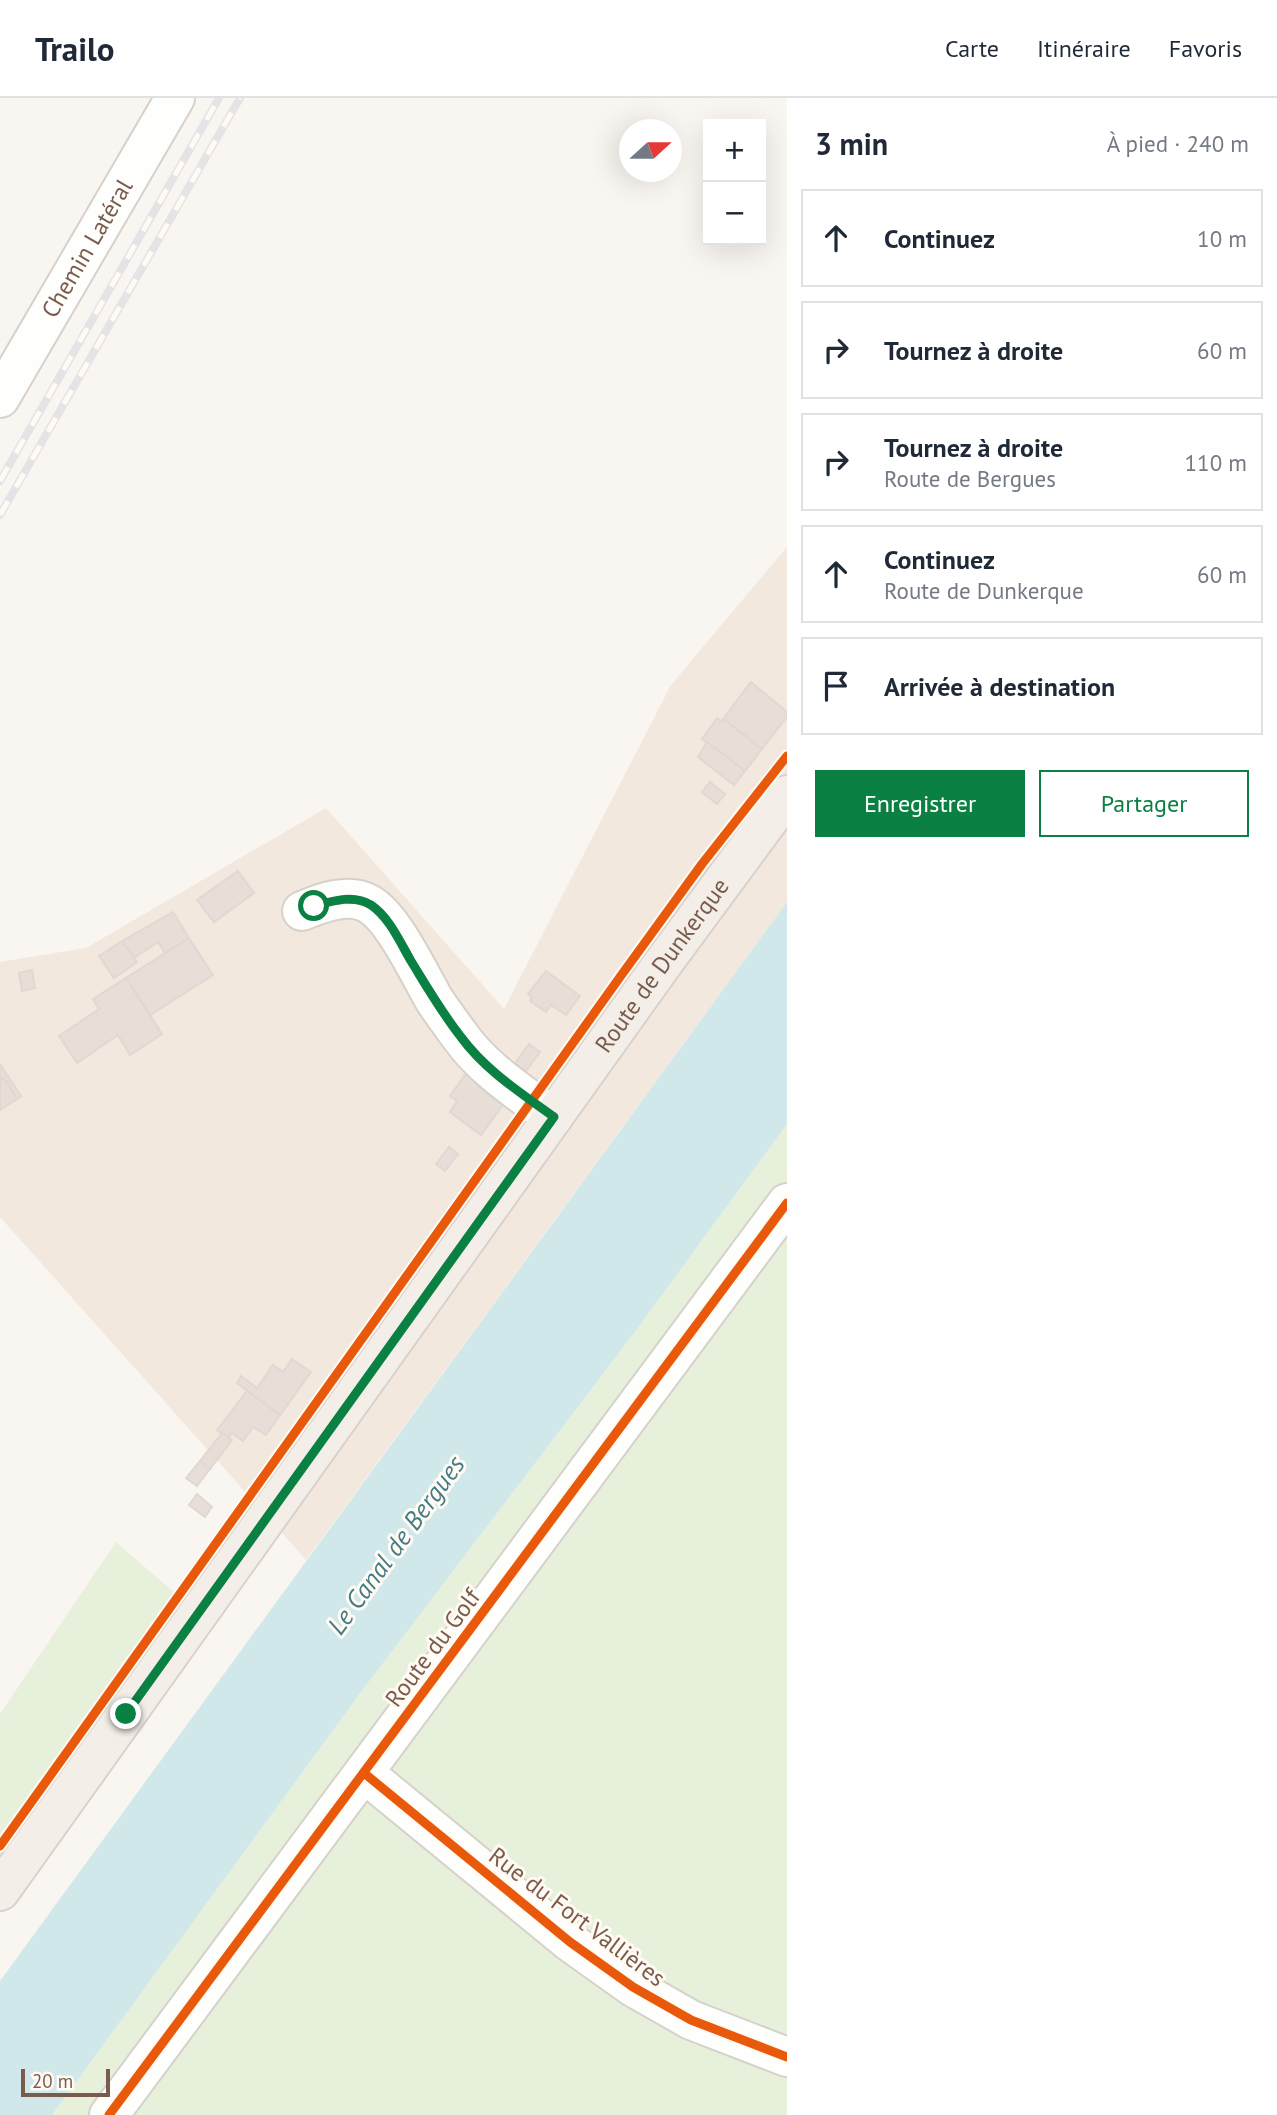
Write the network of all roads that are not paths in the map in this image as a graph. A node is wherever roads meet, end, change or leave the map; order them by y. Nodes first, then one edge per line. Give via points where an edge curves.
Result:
1 (175, 98) edge
2 (0, 398) edge
3 (787, 795) edge
4 (302, 911) dead end
5 (546, 1127) junction
6 (787, 1203) edge
7 (364, 1773) junction
8 (0, 1891) edge
9 (787, 2057) edge
10 (109, 2115) edge

1 - 2 street, Chemin Latéral
3 - 5 main road, Route de Dunkerque
4 - 5 street via 350,899 376,909 469,1047
5 - 8 main road, Route de Dunkerque
6 - 7 street, Route du Golf
7 - 9 street, Rue du Fort Vallières via 570,1942 633,1987 691,2020
7 - 10 street, Route du Golf

